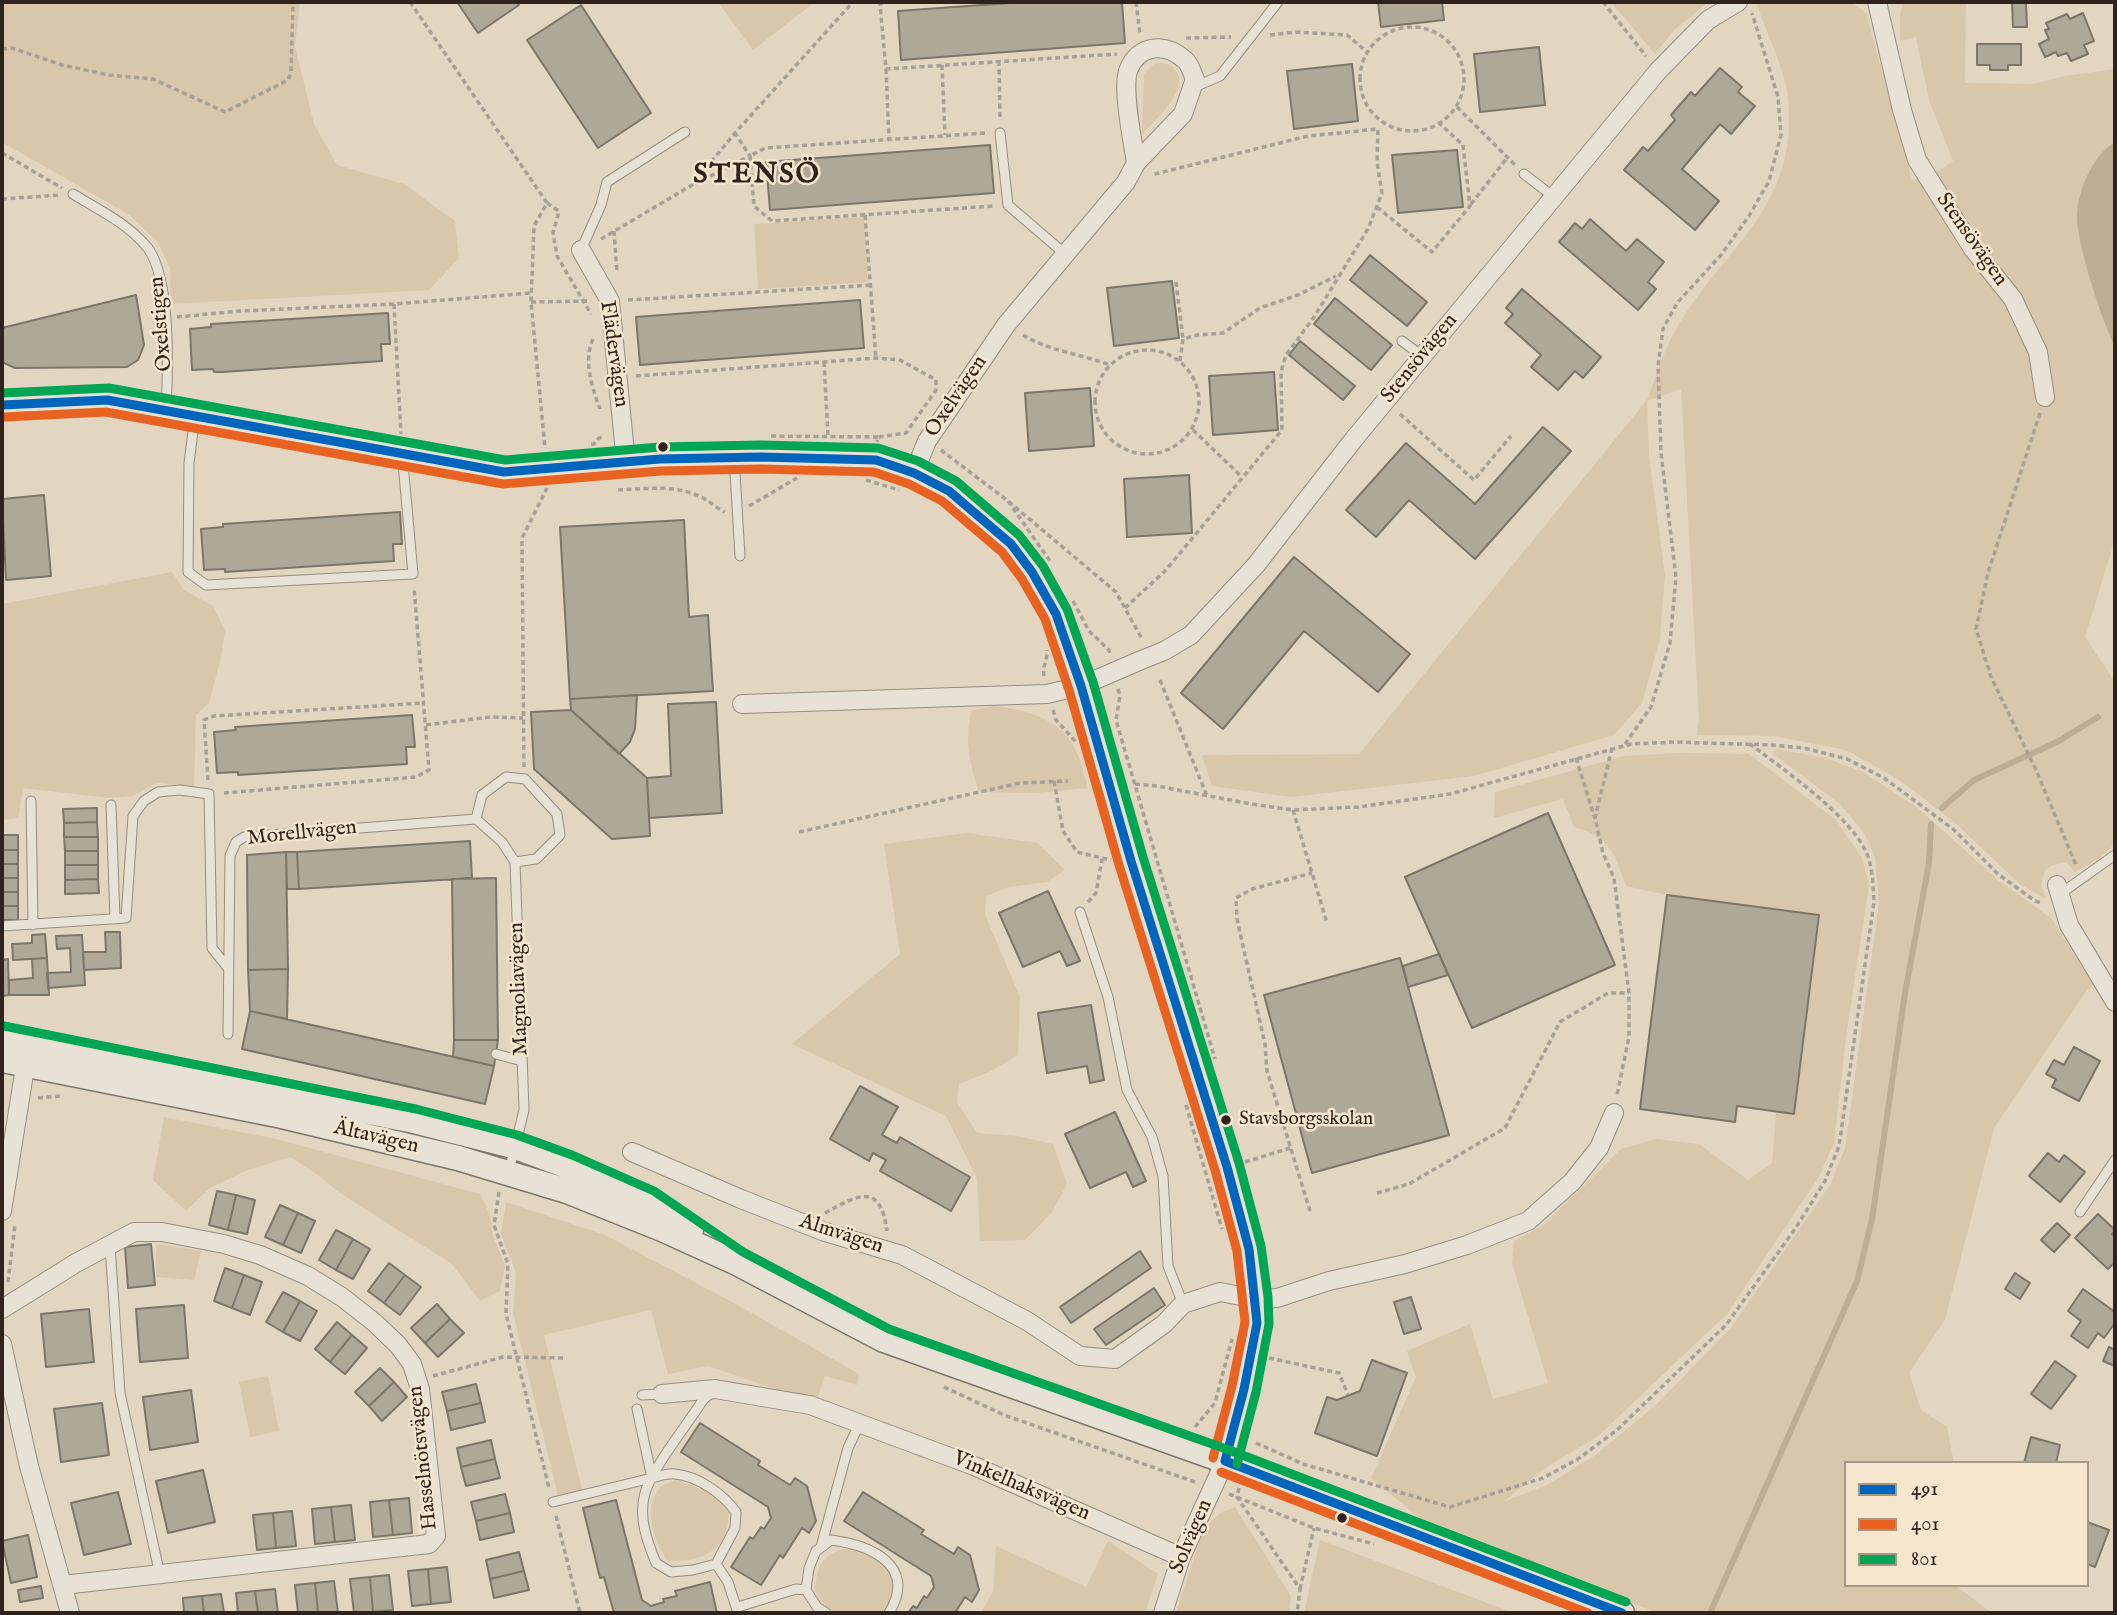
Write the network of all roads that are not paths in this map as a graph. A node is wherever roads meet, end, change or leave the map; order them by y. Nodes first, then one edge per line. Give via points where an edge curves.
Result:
1 (1278, 2) edge
2 (1738, 2) edge
3 (1877, 2) edge
4 (1192, 88) junction
5 (685, 132) dead end
6 (1000, 133) road end
7 (1136, 163) junction
8 (1524, 174) road end
9 (73, 194) road end
10 (1554, 198) junction
11 (581, 250) joint
12 (1065, 254) junction
13 (1402, 341) dead end
14 (1422, 356) junction
15 (2045, 397) road end
16 (2, 405) edge
17 (166, 411) junction
18 (195, 416) junction
19 (402, 452) junction
20 (734, 457) junction
21 (626, 463) junction
22 (914, 473) junction
23 (740, 556) dead end
24 (1081, 686) junction
25 (742, 704) dead end
26 (32, 801) dead end
27 (111, 805) dead end
28 (476, 819) junction
29 (2115, 855) edge
30 (515, 862) junction
31 (2060, 896) joint
32 (1080, 912) road end
33 (115, 919) junction
34 (33, 925) junction
35 (2, 926) edge
36 (228, 968) junction
37 (2115, 1002) edge
38 (228, 1034) dead end
39 (2, 1038) edge
40 (496, 1054) dead end
41 (19, 1057) edge
42 (522, 1060) junction
43 (1614, 1113) road end
44 (513, 1146) junction
45 (632, 1152) dead end
46 (2115, 1160) edge
47 (509, 1182) junction
48 (2, 1211) edge
49 (2080, 1212) dead end
50 (110, 1246) junction
51 (737, 1263) junction
52 (1256, 1299) junction
53 (1183, 1304) junction
54 (2, 1309) edge
55 (2, 1344) edge
56 (662, 1394) joint
57 (642, 1395) dead end
58 (709, 1395) junction
59 (636, 1409) dead end
60 (860, 1423) junction
61 (1225, 1461) junction
62 (652, 1478) junction
63 (553, 1502) road end
64 (821, 1547) junction
65 (1181, 1557) junction
66 (716, 1564) junction
67 (160, 1575) junction
68 (63, 1585) junction
69 (806, 1591) junction
70 (738, 1610) edge
71 (70, 1613) edge
72 (826, 1613) edge
73 (889, 1613) edge
74 (1163, 1613) edge
75 (1622, 1613) edge

1 - 4 lane via 1220,76
2 - 10 street, Stensövägen via 1708,20 1658,71
3 - 15 street, Stensövägen via 1917,160 1973,249 2013,299 2038,352
4 - 7 street, Oxelvägen via 1183,114
4 - 7 street via 1195,79 1188,62 1156,47 1142,52 1128,72
5 - 11 lane via 607,182
6 - 12 lane via 1009,205
7 - 12 street, Oxelvägen
8 - 10 lane
9 - 17 lane, Oxelstigen via 125,225 148,248 158,268 165,319
10 - 14 street, Stensövägen
11 - 21 street, Flädervägen via 610,301
12 - 22 street, Oxelvägen via 1006,325 927,441
13 - 14 lane
14 - 24 street, Stensövägen, bridge via 1256,565 1191,635
16 - 17 street via 107,400
17 - 18 street
18 - 19 street
18 - 19 lane via 189,463 188,572 206,586 413,574
19 - 21 street via 504,472
20 - 21 street
20 - 22 street via 876,460
20 - 23 lane
22 - 24 street via 949,491 1011,544 1056,614
24 - 25 street, Stensövägen via 1047,694
24 - 52 street, bridge via 1227,1167 1249,1248
26 - 34 lane
27 - 33 lane
28 - 30 lane via 502,842
28 - 30 lane via 482,795 506,776 525,779 557,814 560,835 536,859
28 - 36 lane, Morellvägen via 244,837 230,856
29 - 31 lane
30 - 42 lane, Magnoliavägen
31 - 37 street via 2069,925
32 - 53 lane via 1108,997 1127,1090 1152,1137 1163,1176 1167,1266
33 - 34 lane
33 - 36 lane via 126,918 133,816 144,801 158,792 209,794 212,948
34 - 35 lane
36 - 38 lane, Morellvägen
39 - 41 main road, Ältavägen
40 - 42 lane
41 - 44 main road, Ältavägen via 261,1089
41 - 47 main road, Ältavägen via 282,1116
41 - 48 street via 20,1094
42 - 44 lane, Magnoliavägen via 524,1110
43 - 52 street, Almvägen via 1599,1148 1572,1182 1528,1221 1405,1264 1277,1298
44 - 47 lane, Magnoliavägen
44 - 51 main road, Ältavägen via 648,1202
45 - 53 street, Almvägen via 805,1224 902,1255 1027,1321 1080,1356 1115,1359 1164,1324
46 - 49 lane
47 - 51 main road, Ältavägen via 567,1191
50 - 54 street, Hasselnötsvägen
50 - 67 lane via 120,1393
50 - 67 street, Hasselnötsvägen via 134,1232 162,1232 260,1255 308,1276 375,1322 398,1345 418,1380 436,1536 429,1544
51 - 61 main road, Ältavägen via 884,1340
52 - 53 street, Almvägen via 1220,1292
52 - 61 street via 1257,1323
55 - 68 street via 29,1466
56 - 57 lane
56 - 58 street, Vinkelhaksvägen
58 - 60 street, Vinkelhaksvägen via 810,1405
58 - 62 lane
59 - 62 lane
60 - 64 lane via 848,1448
60 - 65 street, Vinkelhaksvägen via 974,1465
61 - 65 street, Solvägen
61 - 75 main road, Ältavägen
62 - 63 lane
62 - 66 lane via 643,1510 656,1563 671,1572
62 - 66 lane via 674,1473 727,1499 736,1513 735,1528
64 - 69 lane via 809,1568
64 - 73 lane via 831,1540 856,1544 890,1564 897,1592
65 - 74 street, Solvägen
66 - 70 lane
67 - 68 street, Hasselnötsvägen
68 - 71 street
69 - 70 lane via 796,1589
69 - 72 lane

